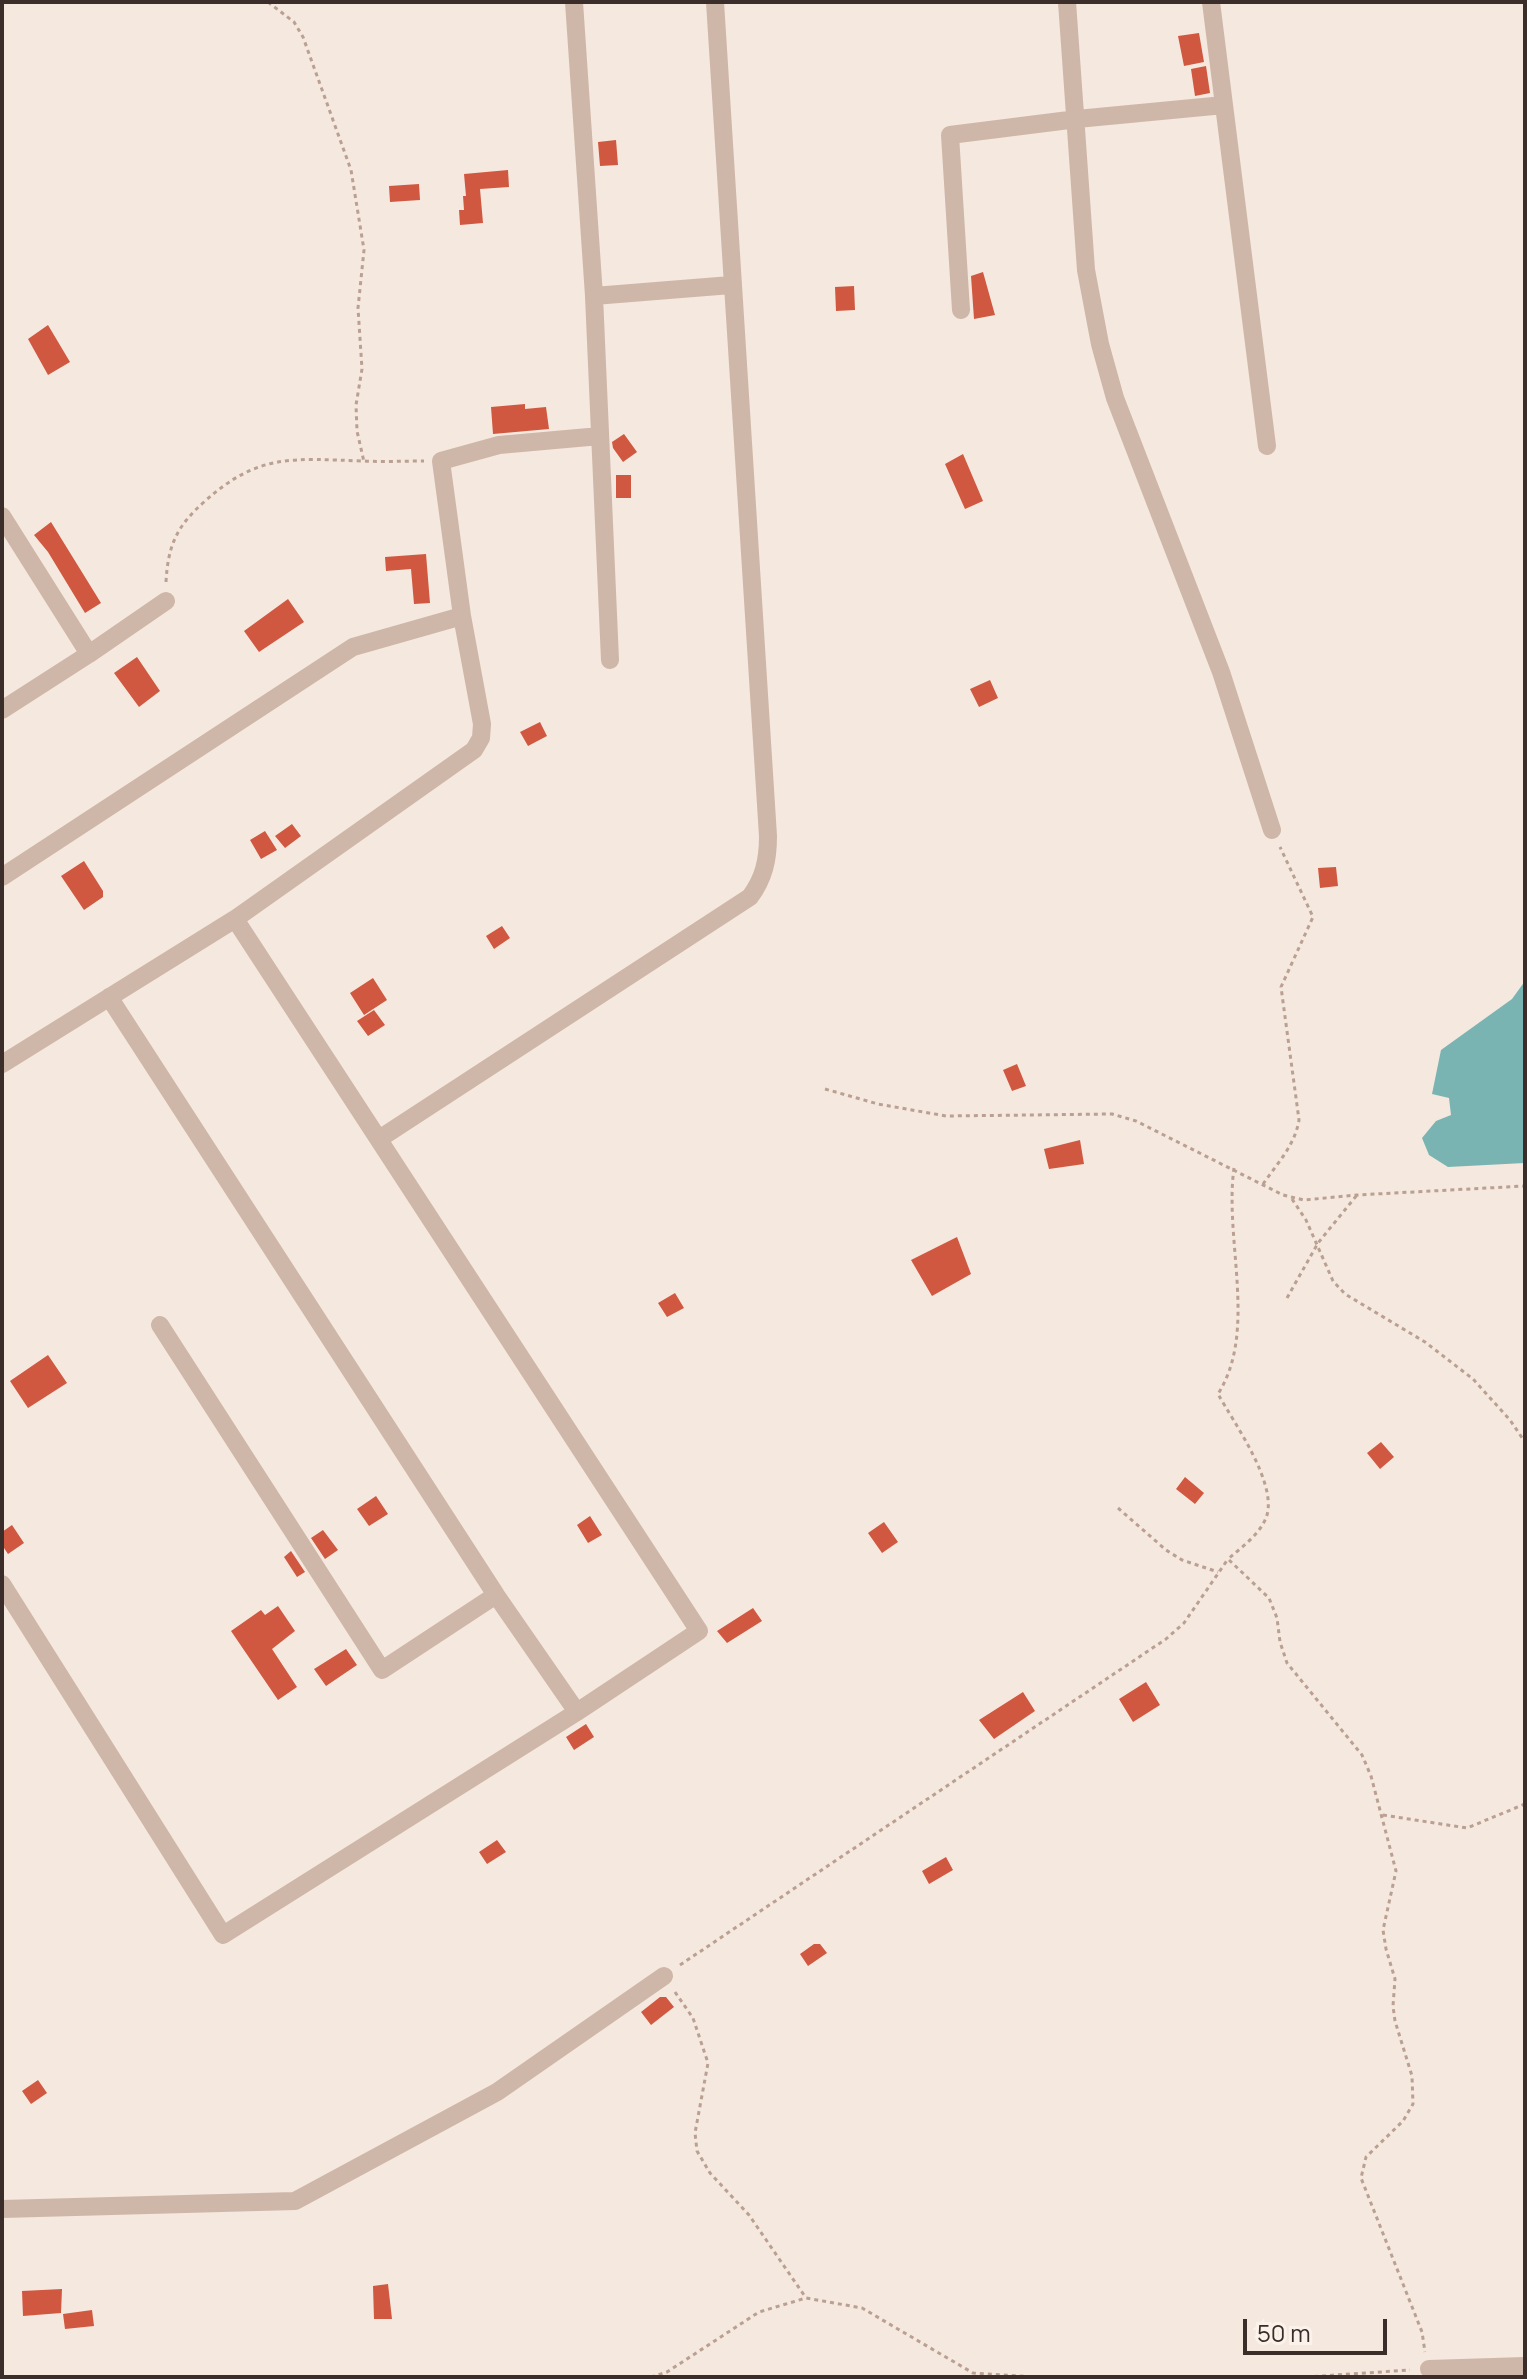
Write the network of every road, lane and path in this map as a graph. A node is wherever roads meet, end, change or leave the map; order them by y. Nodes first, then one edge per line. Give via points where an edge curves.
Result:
1 (268, 2) edge
2 (574, 2) edge
3 (715, 2) edge
4 (1067, 2) edge
5 (1211, 2) edge
6 (1224, 105) junction
7 (1077, 119) junction
8 (731, 285) junction
9 (594, 296) junction
10 (961, 310) dead end
11 (600, 436) junction
12 (1267, 446) dead end
13 (441, 461) junction
14 (364, 462) junction
15 (2, 516) edge
16 (166, 601) joint
17 (462, 616) junction
18 (89, 654) junction
19 (610, 660) dead end
20 (2, 710) edge
21 (1272, 830) joint
22 (2, 877) edge
23 (235, 919) junction
24 (109, 997) junction
25 (2, 1064) edge
26 (825, 1089) dead end
27 (379, 1139) junction
28 (1234, 1168) junction
29 (1263, 1184) junction
30 (1525, 1186) edge
31 (1357, 1195) junction
32 (1292, 1199) junction
33 (1318, 1243) junction
34 (1287, 1298) dead end
35 (160, 1325) dead end
36 (1525, 1442) edge
37 (1118, 1508) dead end
38 (1228, 1559) junction
39 (1218, 1572) junction
40 (2, 1584) edge
41 (496, 1595) junction
42 (577, 1712) junction
43 (1525, 1804) edge
44 (1381, 1815) junction
45 (664, 1976) junction
46 (2, 2209) edge
47 (806, 2298) junction
48 (1525, 2366) edge
49 (1429, 2369) junction
50 (651, 2377) edge
51 (1035, 2377) edge
52 (1306, 2377) edge

1 - 14 path via 294,22 303,37 351,170 364,250 358,308 362,369 356,405
2 - 9 street
3 - 8 street
4 - 7 street
5 - 6 street
6 - 7 street
6 - 12 street
7 - 10 street via 950,135
7 - 21 street via 1086,270 1103,358 1221,672
8 - 9 street
8 - 27 street via 768,836 764,871 750,897
9 - 11 street
11 - 13 street via 499,445
11 - 19 street
13 - 14 path
13 - 17 street
14 - 16 path via 285,459 230,480 182,521 167,563
15 - 18 street
16 - 18 street
17 - 22 street via 353,647
17 - 23 street via 482,724 474,750
18 - 20 street
21 - 29 path via 1313,917 1281,987 1297,1135
23 - 24 street
23 - 27 street
24 - 25 street
24 - 41 street
26 - 28 path via 946,1116 1112,1114
27 - 42 street via 699,1631
28 - 29 path
28 - 38 path via 1230,1195 1238,1332 1230,1375 1218,1394 1263,1476 1269,1506 1260,1528
29 - 32 path
30 - 31 path
31 - 32 path
31 - 33 path
32 - 33 path
33 - 34 path
33 - 36 path via 1333,1281 1345,1294 1425,1342 1473,1379
35 - 41 street via 382,1670
37 - 39 path via 1166,1550
38 - 39 path
38 - 44 path via 1269,1598 1287,1663 1362,1755
39 - 45 path via 1184,1623 1166,1639
40 - 42 street via 223,1935
41 - 42 street
43 - 44 path via 1467,1828
44 - 49 path via 1396,1871 1383,1930 1395,1979 1395,2021 1414,2091 1403,2121 1366,2157 1361,2178 1422,2332
45 - 46 street via 497,2092 295,2201
45 - 47 path via 693,2018 708,2063 695,2133 697,2151
47 - 50 path via 759,2312
47 - 51 path via 862,2308 973,2373
48 - 49 street
49 - 52 path

